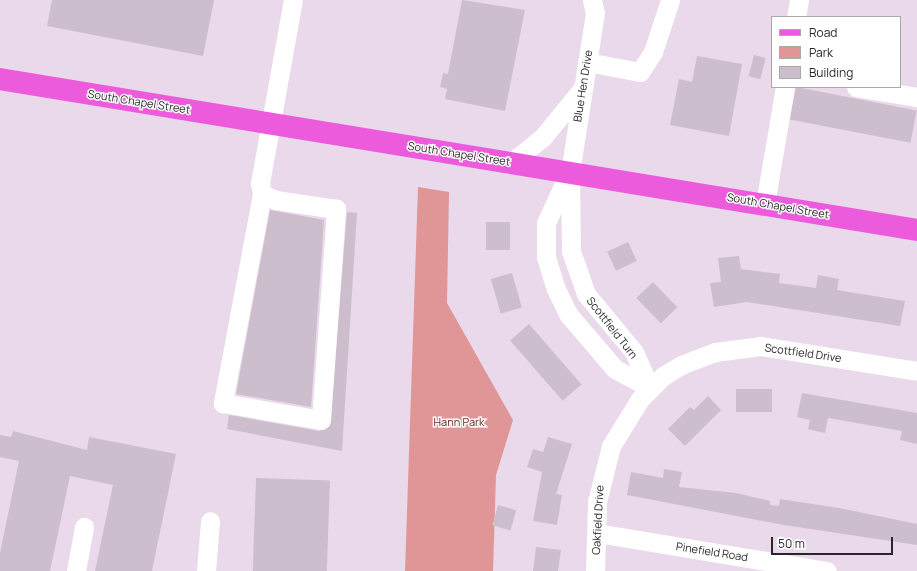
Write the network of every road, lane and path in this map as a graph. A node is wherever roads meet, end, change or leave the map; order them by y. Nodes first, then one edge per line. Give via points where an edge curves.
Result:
1 (293, 0) edge
2 (592, 0) edge
3 (670, 0) edge
4 (799, 0) edge
5 (796, 16) edge
6 (587, 62) junction
7 (0, 79) edge
8 (583, 88) junction
9 (785, 88) edge
10 (862, 88) edge
11 (917, 97) edge
12 (270, 123) junction
13 (512, 162) junction
14 (570, 172) junction
15 (262, 194) junction
16 (765, 204) junction
17 (917, 230) edge
18 (917, 371) edge
19 (650, 388) junction
20 (210, 520) dead end
21 (84, 527) dead end
22 (596, 533) junction
23 (76, 571) edge
24 (206, 571) edge
25 (595, 571) edge
26 (826, 571) edge

1 - 12 street
2 - 6 street, Blue Hen Drive via 595,13
3 - 6 street via 653,52 640,72
4 - 5 street
6 - 8 street, Blue Hen Drive
7 - 12 main road, South Chapel Street
8 - 13 street via 543,137
8 - 14 street, Blue Hen Drive
9 - 16 street
10 - 11 street
12 - 13 main road, South Chapel Street
12 - 15 street
13 - 14 main road, South Chapel Street
14 - 16 main road, South Chapel Street
14 - 19 street, Scottfield Turn via 571,251 576,272 594,306 634,352
14 - 19 street, Scottfield Turn via 546,223 546,256 555,287 568,314 615,369
15 - 15 street via 276,200 336,210 321,420 223,403
16 - 17 main road, South Chapel Street
18 - 19 street, Scottfield Drive via 778,348 746,347 699,356 663,376
19 - 22 street, Oakfield Drive via 620,429 604,464 597,502
20 - 24 street
21 - 23 street
22 - 25 street, Oakfield Drive
22 - 26 street, Pinefield Road

